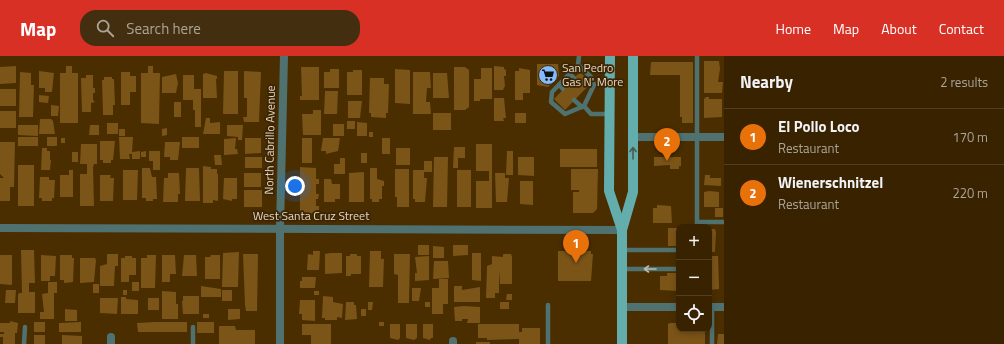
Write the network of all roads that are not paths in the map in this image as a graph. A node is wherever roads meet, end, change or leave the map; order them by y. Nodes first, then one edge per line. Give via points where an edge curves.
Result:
1 (284, 56) edge
2 (579, 56) edge
3 (610, 56) edge
4 (633, 56) edge
5 (697, 56) edge
6 (578, 65) junction
7 (570, 74) junction
8 (574, 78) dead end
9 (559, 85) junction
10 (563, 89) dead end
11 (585, 90) dead end
12 (589, 94) junction
13 (574, 100) dead end
14 (582, 106) junction
15 (610, 114) junction
16 (633, 137) junction
17 (697, 137) junction
18 (724, 137) edge
19 (724, 222) edge
20 (697, 224) edge
21 (0, 228) edge
22 (280, 228) junction
23 (622, 230) junction
24 (622, 250) junction
25 (676, 250) edge
26 (622, 269) junction
27 (676, 269) edge
28 (548, 305) dead end
29 (622, 307) junction
30 (676, 307) edge
31 (712, 307) edge
32 (724, 307) edge
33 (25, 327) dead end
34 (193, 327) dead end
35 (711, 332) edge
36 (24, 344) edge
37 (193, 344) edge
38 (280, 344) edge
39 (548, 344) edge
40 (622, 344) edge
41 (712, 344) edge

1 - 22 street, North Cabrillo Avenue
2 - 6 lane
3 - 15 main road
4 - 16 main road
5 - 17 lane
6 - 7 lane
6 - 12 lane via 592,78 594,84
7 - 8 lane
7 - 9 lane
9 - 10 lane
9 - 14 lane via 552,92 551,102 565,114
11 - 12 lane
12 - 14 lane
13 - 14 lane
14 - 15 lane via 591,114
15 - 23 main road via 610,191
16 - 17 street
23 -> 16 main road via 632,192
17 - 18 street
17 - 20 lane
19 - 20 lane
21 - 22 street, West Santa Cruz Street
22 - 23 street, West Santa Cruz Street
22 - 38 street, North Cabrillo Avenue
23 - 24 main road
24 - 25 lane
24 - 26 main road
27 -> 26 lane
26 - 29 main road
28 - 39 lane
29 - 30 street
29 - 40 main road
31 - 32 street
33 - 36 lane
34 - 37 lane
35 - 41 lane

